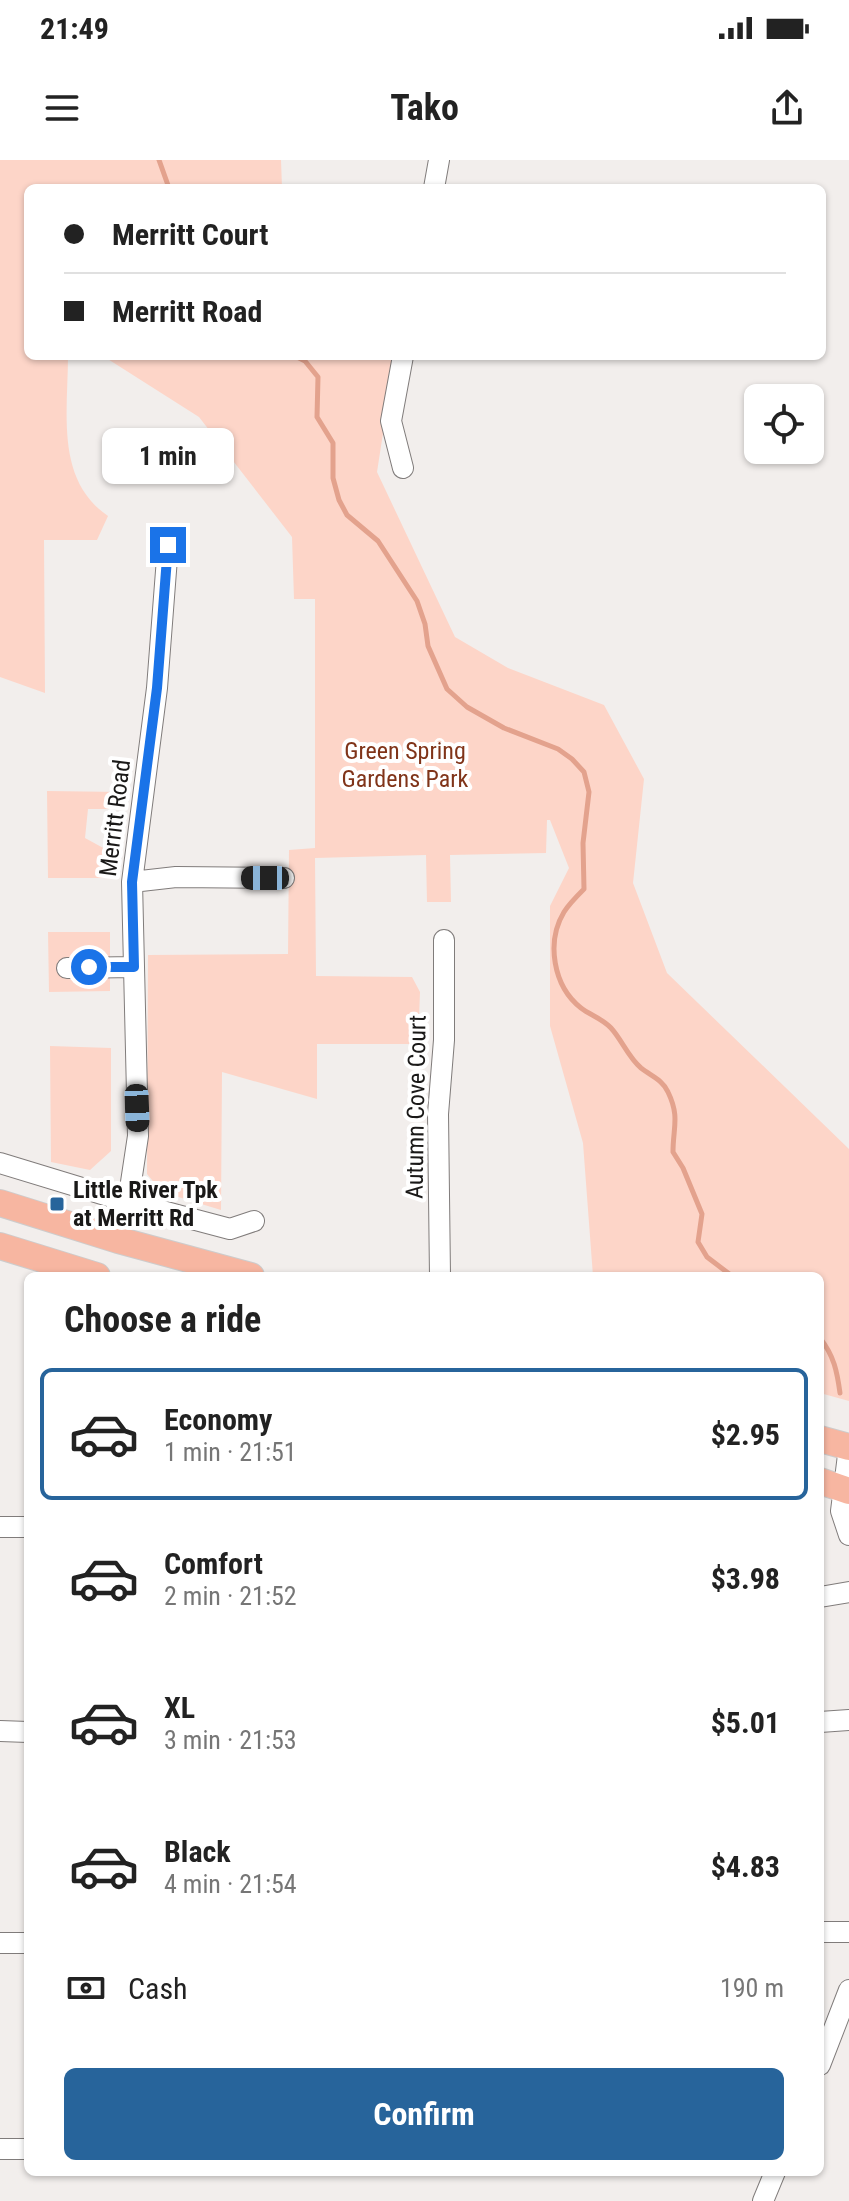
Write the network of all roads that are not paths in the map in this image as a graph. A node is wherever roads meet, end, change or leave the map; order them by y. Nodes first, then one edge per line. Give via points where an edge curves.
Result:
1 (439, 160) edge
2 (435, 184) edge
3 (402, 360) edge
4 (403, 468) dead end
5 (168, 545) dead end
6 (284, 878) dead end
7 (132, 882) junction
8 (444, 940) dead end
9 (134, 967) junction
10 (67, 968) dead end
11 (0, 1163) edge
12 (128, 1202) junction
13 (0, 1203) edge
14 (254, 1221) dead end
15 (118, 1240) junction
16 (0, 1246) edge
17 (77, 1272) edge
18 (236, 1272) edge
19 (440, 1272) edge
20 (824, 1440) edge
21 (849, 1447) edge
22 (837, 1487) edge
23 (0, 1527) edge
24 (24, 1527) edge
25 (849, 1535) edge
26 (849, 1592) edge
27 (824, 1596) edge
28 (849, 1720) edge
29 (824, 1722) edge
30 (0, 1731) edge
31 (24, 1732) edge
32 (824, 1932) edge
33 (849, 1932) edge
34 (0, 1943) edge
35 (24, 1943) edge
36 (849, 1990) edge
37 (824, 2055) edge
38 (0, 2149) edge
39 (24, 2149) edge
40 (773, 2176) edge
41 (763, 2201) edge

1 - 2 street
3 - 4 street via 391,421
5 - 7 street, Merritt Road via 157,688
6 - 7 street
7 - 9 street, Merritt Road
8 - 19 street, Autumn Cove Court
9 - 10 street
9 - 12 street, Merritt Road via 138,1136
11 - 12 street
12 - 14 street via 230,1229
12 - 15 street, Merritt Road
13 - 15 main road
15 - 18 main road
16 - 17 main road
20 - 21 main road
21 - 22 street
22 - 25 street
23 - 24 street
26 - 27 street
28 - 29 street
30 - 31 street
32 - 33 street
34 - 35 street
36 - 37 street
38 - 39 street
40 - 41 street

